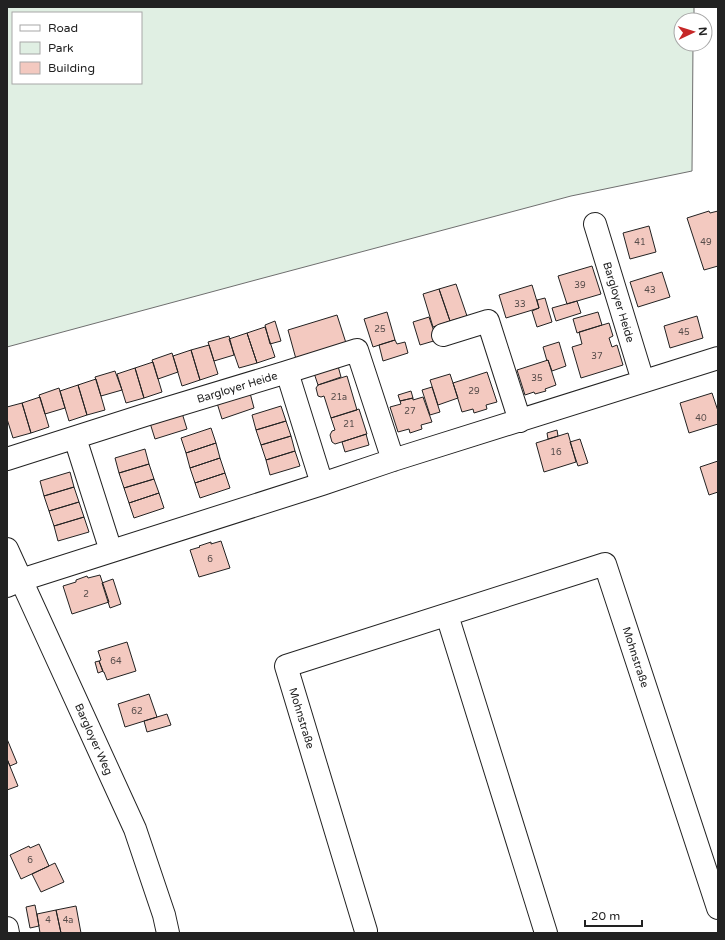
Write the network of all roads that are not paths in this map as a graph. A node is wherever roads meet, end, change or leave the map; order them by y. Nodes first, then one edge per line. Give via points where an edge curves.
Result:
1 (595, 224) dead end
2 (443, 335) dead end
3 (718, 358) edge
4 (287, 372) junction
5 (643, 381) junction
6 (520, 421) junction
7 (75, 438) junction
8 (7, 460) edge
9 (393, 460) junction
10 (322, 484) junction
11 (7, 549) edge
12 (111, 551) junction
13 (14, 583) edge
14 (447, 615) junction
15 (718, 908) edge
16 (7, 928) edge
17 (365, 932) edge
18 (8, 933) edge
19 (168, 933) edge
20 (546, 933) edge

1 - 5 street, Bargloyer Heide
2 - 6 street via 488,321
3 - 5 street
4 - 7 street, Bargloyer Heide
4 - 9 street via 357,350
4 - 10 street, Bargloyer Heide
5 - 6 street
6 - 9 street
7 - 8 street, Bargloyer Heide
7 - 12 street
9 - 10 street
10 - 12 street
11 - 13 street, Bargloyer Weg
12 - 13 street
13 - 19 street, Bargloyer Weg via 135,829
14 - 15 street, Mohnstraße via 605,564
14 - 17 street, Mohnstraße via 286,666
14 - 20 street
16 - 18 street

